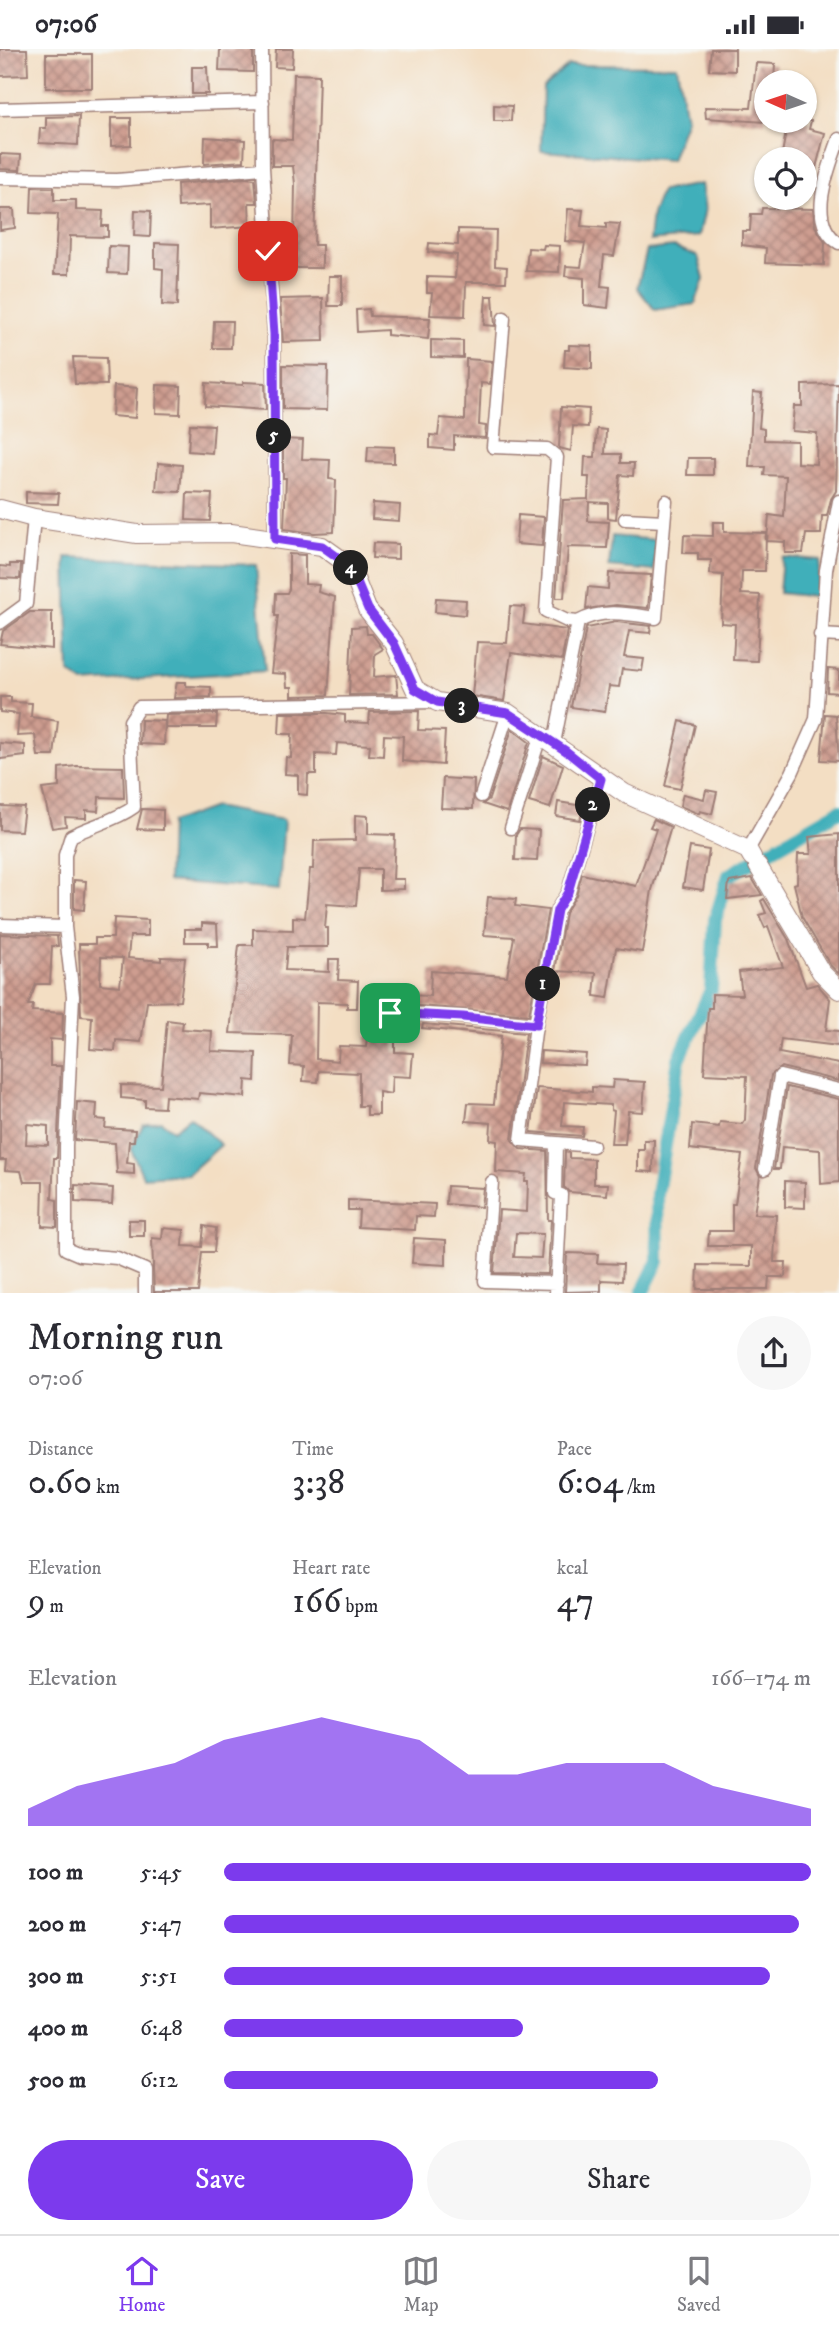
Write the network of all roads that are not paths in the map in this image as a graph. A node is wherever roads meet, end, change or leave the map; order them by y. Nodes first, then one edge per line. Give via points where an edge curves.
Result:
1 (262, 49) edge
2 (263, 102) junction
3 (0, 109) edge
4 (839, 139) edge
5 (263, 168) junction
6 (0, 177) edge
7 (839, 243) edge
8 (504, 318) dead end
9 (666, 501) dead end
10 (839, 501) edge
11 (0, 509) edge
12 (34, 518) junction
13 (625, 519) dead end
14 (664, 521) junction
15 (275, 539) junction
16 (578, 622) junction
17 (0, 624) edge
18 (820, 635) junction
19 (839, 636) edge
20 (437, 702) junction
21 (508, 713) junction
22 (547, 739) junction
23 (601, 779) junction
24 (481, 796) dead end
25 (511, 828) dead end
26 (752, 858) junction
27 (0, 925) edge
28 (65, 927) junction
29 (839, 990) edge
30 (390, 1013) dead end
31 (536, 1025) junction
32 (839, 1090) edge
33 (556, 1143) junction
34 (593, 1146) dead end
35 (765, 1170) dead end
36 (492, 1182) dead end
37 (556, 1288) edge
38 (145, 1293) edge

1 - 2 street
2 - 3 street
2 - 5 street
4 - 7 street via 826,174 821,217
5 - 6 street via 117,180
5 - 15 street via 274,334
8 - 16 street via 493,447 547,449 557,457 546,611
9 - 14 street
10 - 18 street
11 - 12 street
12 - 15 street via 137,534 231,533
12 - 17 street via 26,604
13 - 14 street
14 - 16 street via 656,618 592,614
15 - 20 street via 322,546 350,566 368,609 394,643 415,689
16 - 22 street
18 - 19 street
18 - 26 street via 816,719
20 - 21 street
20 - 28 street via 139,707 130,721 134,807 119,818 71,836 65,855
21 - 22 street
21 - 24 street
22 - 23 street
22 - 25 street
23 - 26 street
23 - 31 street via 568,892 557,910
26 - 29 street via 821,971
27 - 28 street
28 - 38 street via 73,996 66,1249 79,1255 117,1258 145,1270
30 - 31 street
31 - 33 street via 521,1140
32 - 35 street via 780,1076
33 - 34 street
33 - 37 street via 555,1192 561,1195
36 - 37 street via 485,1281

